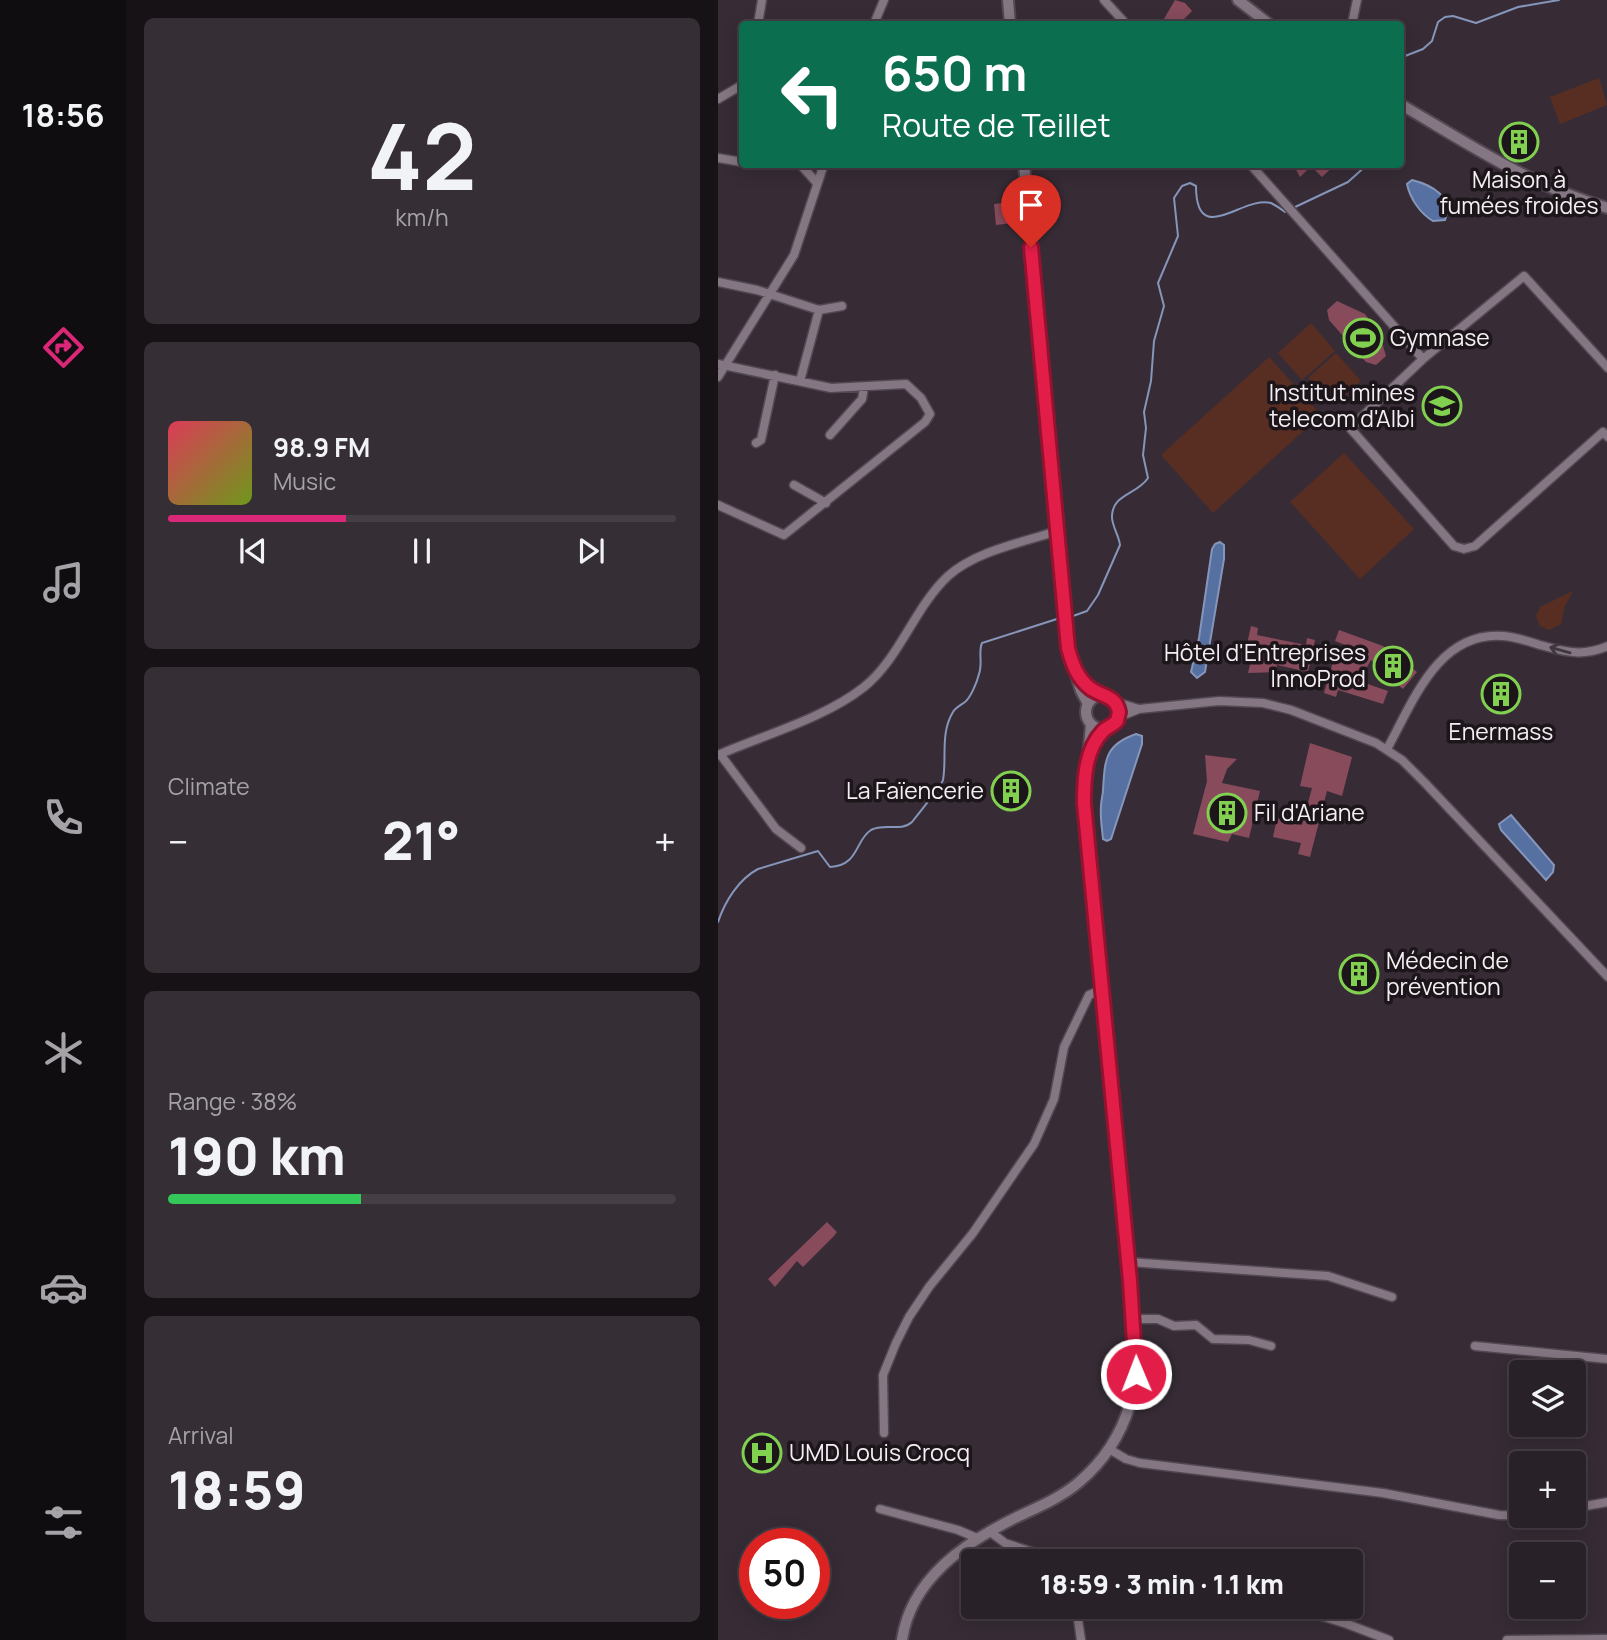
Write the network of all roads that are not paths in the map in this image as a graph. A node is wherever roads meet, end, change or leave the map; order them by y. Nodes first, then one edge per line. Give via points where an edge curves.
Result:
1 (762, 0) edge
2 (884, 0) edge
3 (1008, 0) edge
4 (1104, 0) edge
5 (1238, 0) edge
6 (1357, 0) edge
7 (758, 21) edge
8 (875, 21) edge
9 (1010, 21) edge
10 (1123, 21) edge
11 (1265, 21) edge
12 (1353, 21) edge
13 (739, 87) edge
14 (718, 99) edge
15 (1404, 106) edge
16 (718, 158) edge
17 (739, 162) edge
18 (804, 168) edge
19 (823, 168) edge
20 (1024, 168) edge
21 (1254, 168) edge
22 (817, 183) junction
23 (1608, 208) edge
24 (718, 282) edge
25 (770, 295) junction
26 (842, 306) dead end
27 (819, 310) junction
28 (1423, 359) junction
29 (722, 364) edge
30 (1608, 368) edge
31 (775, 375) junction
32 (718, 377) edge
33 (800, 381) junction
34 (864, 388) junction
35 (1606, 432) edge
36 (830, 435) dead end
37 (756, 443) dead end
38 (794, 485) dead end
39 (825, 503) junction
40 (718, 505) edge
41 (1057, 531) junction
42 (1608, 646) edge
43 (1074, 670) junction
44 (1101, 695) junction
45 (1116, 702) junction
46 (1088, 704) junction
47 (1139, 709) junction
48 (1119, 717) junction
49 (1091, 724) junction
50 (1105, 729) junction
51 (1387, 749) junction
52 (719, 754) edge
53 (1087, 763) junction
54 (801, 848) dead end
55 (1608, 977) edge
56 (1101, 989) junction
57 (1129, 1262) junction
58 (1392, 1297) dead end
59 (1134, 1319) junction
60 (1271, 1346) dead end
61 (1475, 1346) dead end
62 (1608, 1359) edge
63 (884, 1433) dead end
64 (1109, 1449) junction
65 (1608, 1502) edge
66 (1586, 1506) edge
67 (880, 1508) dead end
68 (1509, 1515) edge
69 (989, 1531) junction
70 (977, 1538) junction
71 (1023, 1549) edge
72 (1078, 1619) edge
73 (1331, 1619) edge
74 (1608, 1639) edge
75 (902, 1640) edge
76 (1081, 1640) edge
77 (1389, 1640) edge
78 (1507, 1640) edge

1 - 7 street
2 - 8 street
3 - 9 main road
4 - 10 street
5 - 11 main road
6 - 12 street
13 - 14 street
15 - 23 main road via 1503,167
16 - 17 street
18 - 22 street
19 - 22 street
20 - 41 main road
21 - 28 street
22 - 25 street via 794,256
24 - 25 street
25 - 27 street
25 - 29 street
26 - 27 street
27 - 33 street
28 - 30 street via 1524,276
28 - 35 street via 1350,428 1454,546 1475,546
29 - 31 street
29 - 32 street
31 - 33 street
31 - 37 street via 761,440
33 - 34 street via 831,388
34 - 36 street via 862,398
34 - 39 street via 906,384 930,414
38 - 39 street
39 - 40 street via 784,536
41 - 43 main road
41 - 52 street via 990,553 955,571 877,675 843,703
42 -> 51 street via 1580,655 1512,637 1481,638 1460,646 1427,677
43 - 44 main road
43 - 46 main road
44 - 45 main road
44 - 46 main road
45 - 47 street
45 - 48 main road
46 - 49 main road
47 - 48 street
47 - 51 street via 1219,701 1263,703
48 - 50 main road
49 - 50 main road
49 - 53 main road
50 - 53 main road
51 - 55 street via 1426,784
52 - 54 street via 776,829
53 - 56 main road via 1084,803
56 - 57 main road
56 - 63 street via 1089,995 1064,1046 1054,1099 1034,1144 909,1317 883,1375
57 - 58 street via 1328,1276
57 - 59 main road
59 - 60 street via 1196,1325 1213,1339
59 - 64 main road via 1136,1374 1122,1427
61 - 62 street
64 - 68 street via 1140,1463 1383,1493
64 - 69 main road via 1067,1490
65 - 66 street
67 - 70 street
69 - 70 main road
69 - 71 street
70 - 75 main road via 924,1587 910,1610
72 - 76 street
73 - 77 street
74 - 78 street

